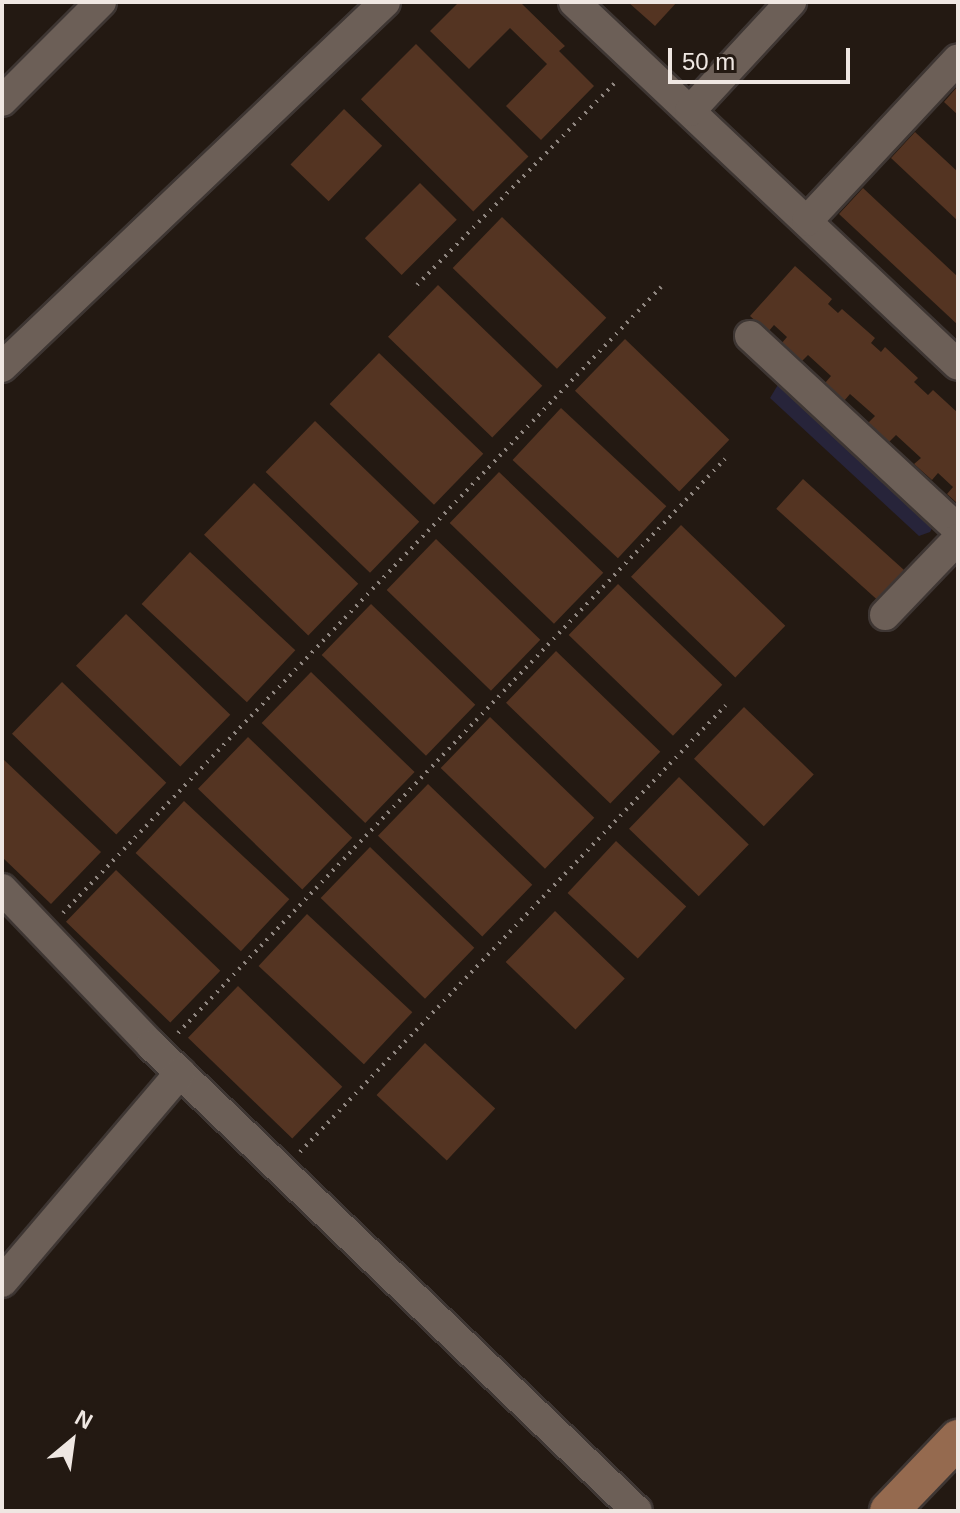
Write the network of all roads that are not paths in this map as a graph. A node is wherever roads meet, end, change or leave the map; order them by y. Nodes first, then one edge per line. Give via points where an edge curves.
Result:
1 (101, 2) edge
2 (385, 2) edge
3 (574, 2) edge
4 (791, 2) edge
5 (958, 59) edge
6 (2, 101) edge
7 (690, 111) junction
8 (807, 221) junction
9 (750, 336) dead end
10 (958, 365) edge
11 (2, 367) edge
12 (958, 529) edge
13 (958, 539) edge
14 (885, 615) dead end
15 (2, 889) edge
16 (170, 1063) junction
17 (2, 1282) edge
18 (958, 1439) edge
19 (637, 1511) edge
20 (889, 1511) edge

1 - 6 street
2 - 11 street
3 - 7 street
4 - 7 street
5 - 8 street
7 - 8 street
8 - 10 street
9 - 12 street
13 - 14 street
15 - 16 street
16 - 17 street
16 - 19 street
18 - 20 main road

